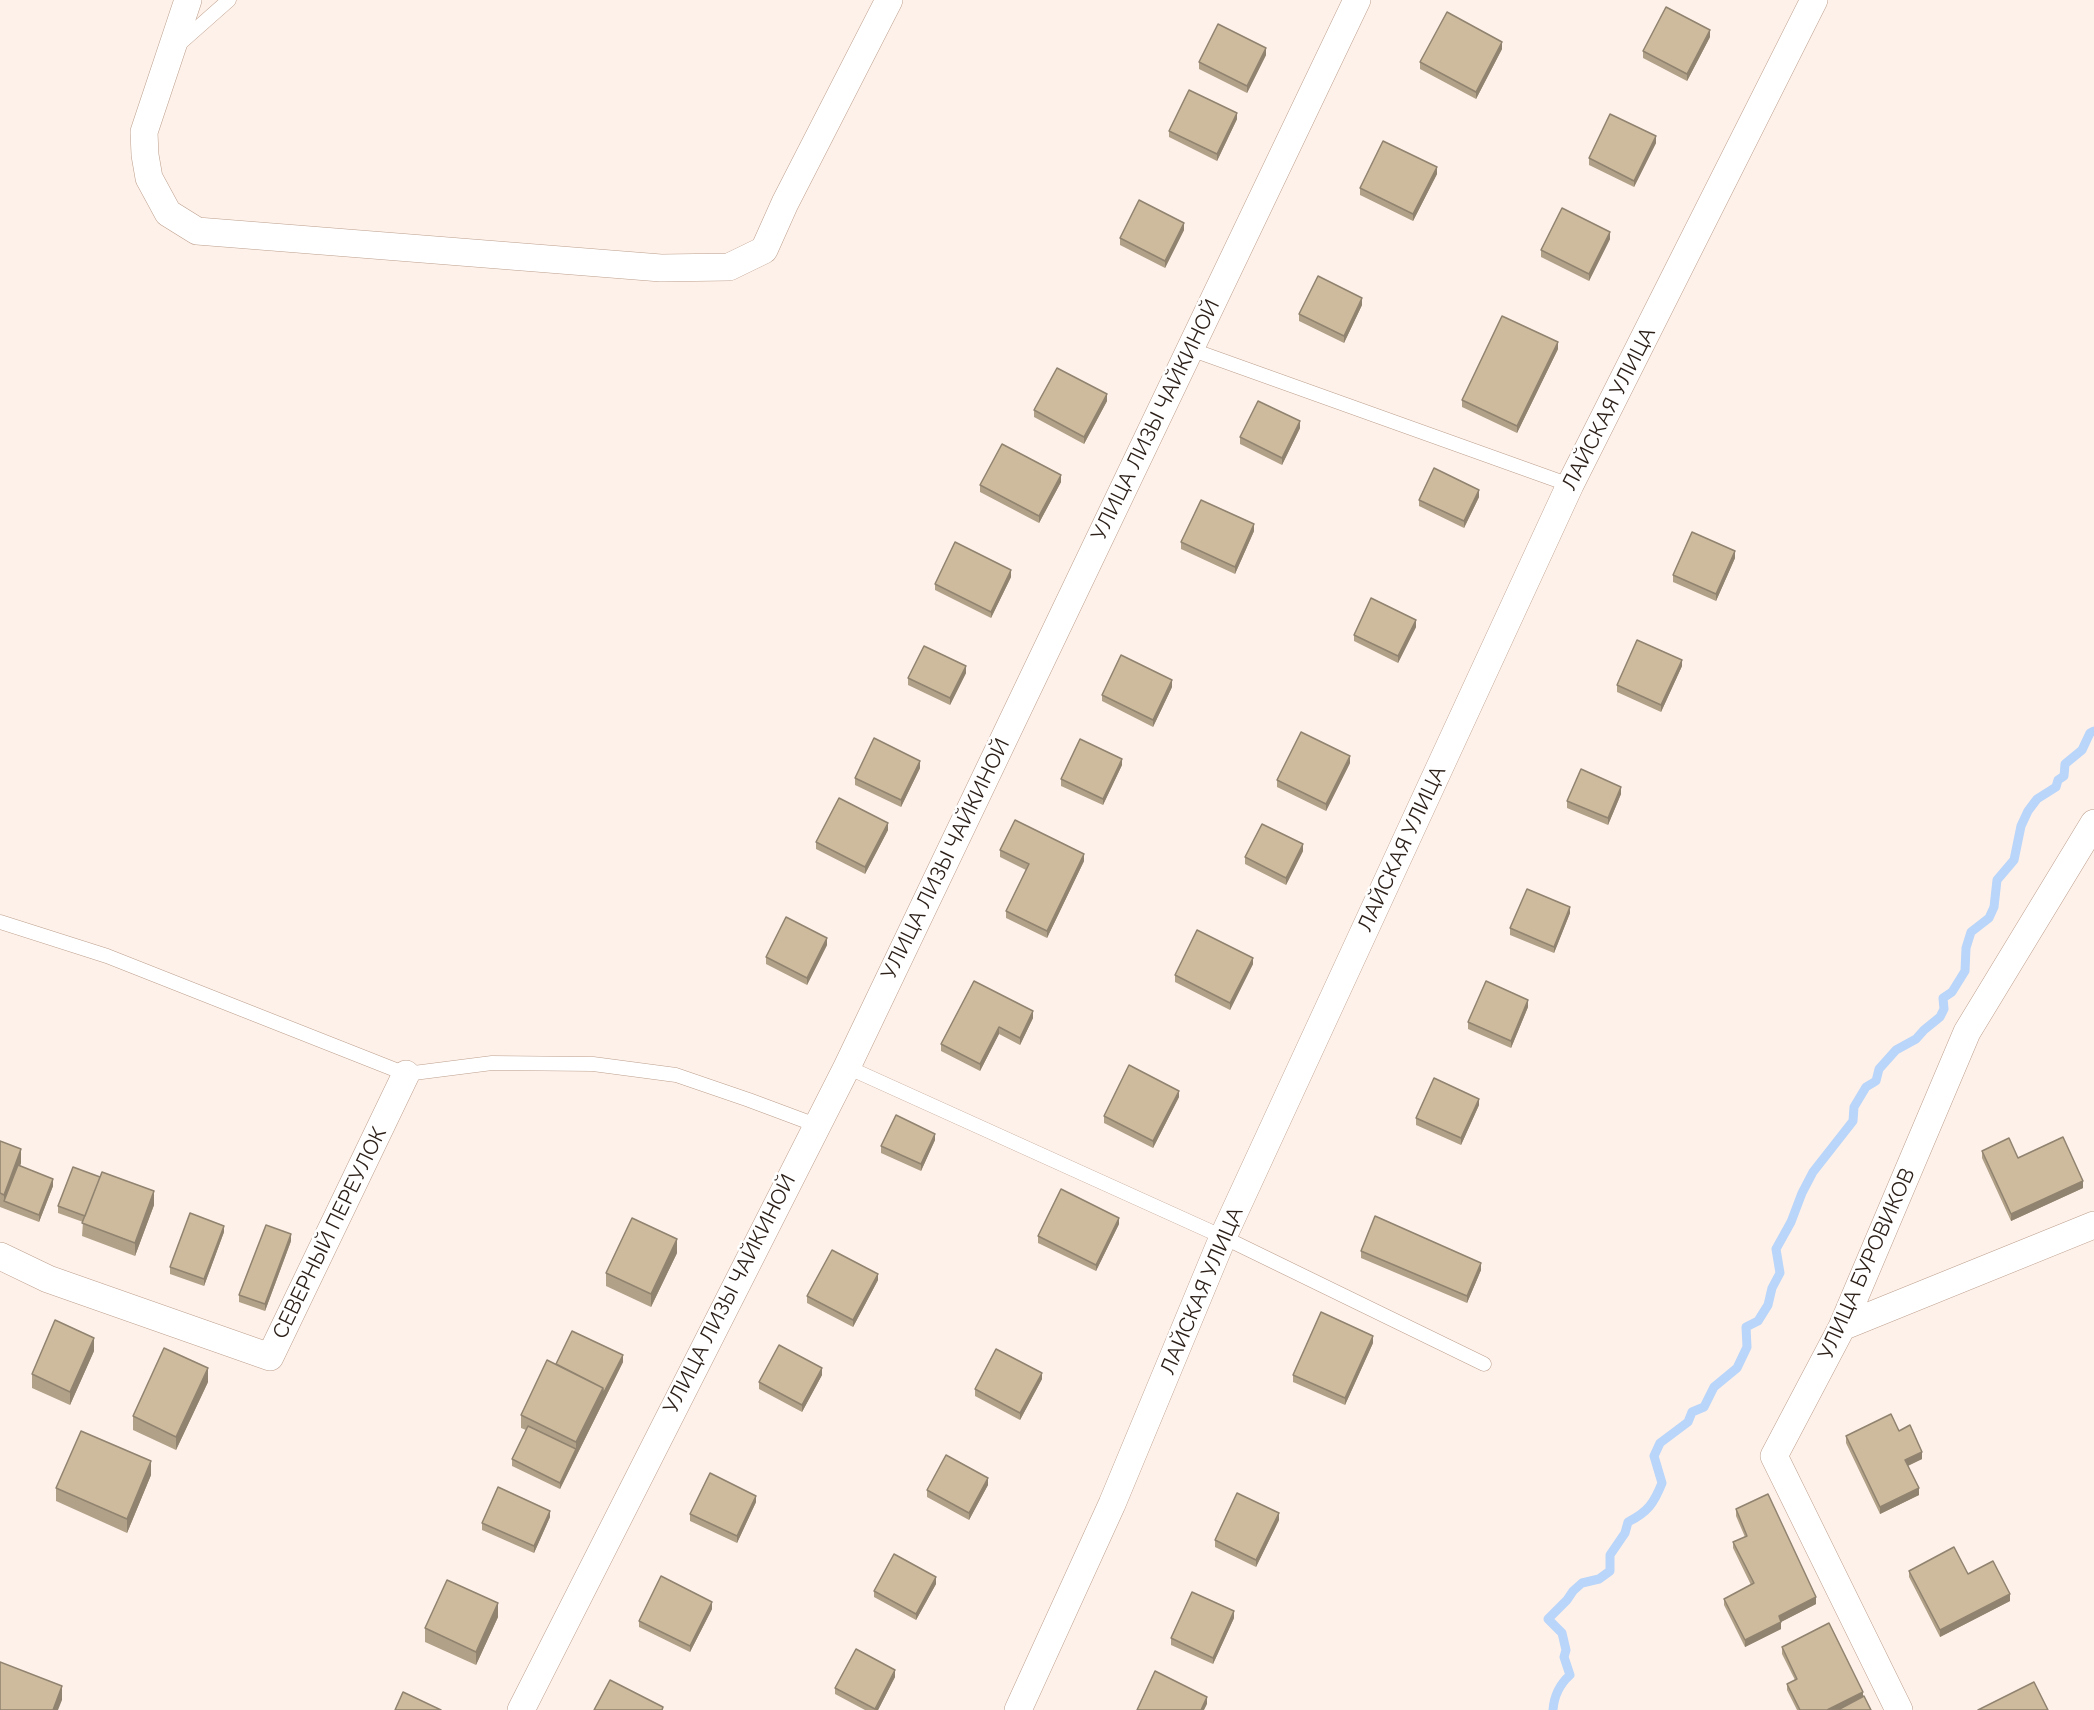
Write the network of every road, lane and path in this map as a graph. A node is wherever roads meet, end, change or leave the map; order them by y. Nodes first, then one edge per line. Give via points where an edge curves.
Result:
1 (188, 0) edge
2 (230, 0) edge
3 (890, 0) edge
4 (1357, 0) edge
5 (1814, 0) edge
6 (171, 51) junction
7 (1190, 349) junction
8 (1570, 485) junction
9 (2094, 823) edge
10 (0, 922) edge
11 (847, 1067) junction
12 (406, 1074) junction
13 (816, 1125) junction
14 (2094, 1225) edge
15 (1223, 1237) junction
16 (0, 1256) edge
17 (1842, 1327) junction
18 (1484, 1364) dead end
19 (520, 1710) edge
20 (1018, 1710) edge
21 (1899, 1710) edge

1 - 6 street
2 - 6 lane
3 - 6 street via 764,250 729,267 661,268 197,231 168,213 149,178 145,155 144,132
4 - 7 street, УЛИЦА ЛИЗЫ ЧАЙКИНОЙ
5 - 8 street, ЛАЙСКАЯ УЛИЦА
7 - 8 lane
7 - 11 street, УЛИЦА ЛИЗЫ ЧАЙКИНОЙ
8 - 15 street, ЛАЙСКАЯ УЛИЦА
9 - 17 street, УЛИЦА БУРОВИКОВ via 1967,1032
10 - 12 lane via 107,956
11 - 13 street, УЛИЦА ЛИЗЫ ЧАЙКИНОЙ
11 - 15 lane
12 - 13 lane via 492,1063 592,1064 676,1075
12 - 16 street, СЕВЕРНЫЙ ПЕРЕУЛОК via 270,1357 48,1279
13 - 19 street, УЛИЦА ЛИЗЫ ЧАЙКИНОЙ
14 - 17 street
15 - 18 lane
15 - 20 street, ЛАЙСКАЯ УЛИЦА via 1112,1504
17 - 21 street, УЛИЦА БУРОВИКОВ via 1774,1456

